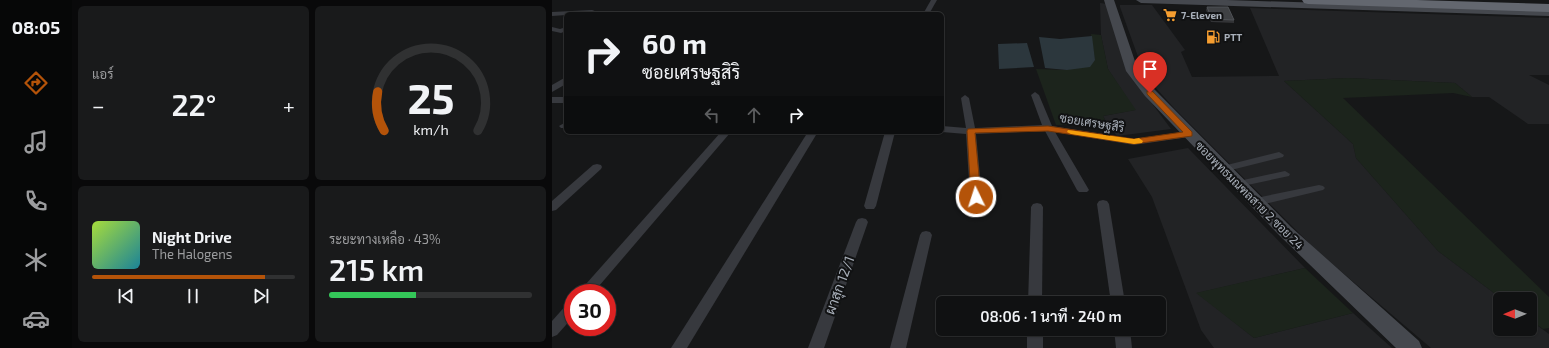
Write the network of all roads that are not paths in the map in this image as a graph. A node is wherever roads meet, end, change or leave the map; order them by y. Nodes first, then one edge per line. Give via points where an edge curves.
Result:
1 (934, 0) edge
2 (1109, 0) edge
3 (1141, 0) edge
4 (1308, 0) edge
5 (1528, 7) junction
6 (1423, 8) junction
7 (1549, 8) edge
8 (927, 12) edge
9 (1549, 12) edge
10 (564, 13) edge
11 (552, 14) edge
12 (552, 29) edge
13 (564, 32) edge
14 (564, 81) edge
15 (552, 89) edge
16 (1035, 95) dead end
17 (965, 98) dead end
18 (552, 100) edge
19 (564, 100) edge
20 (1048, 128) junction
21 (944, 129) edge
22 (971, 131) junction
23 (724, 134) edge
24 (889, 134) edge
25 (1189, 134) junction
26 (811, 135) dead end
27 (1279, 155) dead end
28 (597, 167) dead end
29 (1223, 169) junction
30 (1285, 174) dead end
31 (1238, 184) junction
32 (1319, 188) dead end
33 (1083, 190) dead end
34 (976, 197) dead end
35 (1256, 202) junction
36 (1103, 204) dead end
37 (870, 206) dead end
38 (552, 207) edge
39 (1037, 207) dead end
40 (862, 222) dead end
41 (926, 235) dead end
42 (593, 284) edge
43 (1036, 296) edge
44 (1117, 296) edge
45 (564, 317) edge
46 (552, 331) edge
47 (1035, 336) edge
48 (1123, 336) edge
49 (679, 348) edge
50 (816, 348) edge
51 (898, 348) edge
52 (1035, 348) edge
53 (1124, 348) edge
54 (1411, 348) edge

1 - 8 street
2 - 25 street, ซอยพุทธมณฑลสาย 2 ซอย 24 via 1132,71
3 - 6 street
4 - 5 highway
5 - 6 highway
5 - 7 highway
6 - 9 street
10 - 11 street
12 - 13 street
14 - 15 street
16 - 20 street
17 - 22 street
18 - 19 street
20 - 22 street, ซอยเศรษฐสิริ
20 - 25 street, ซอยเศรษฐสิริ via 1134,142
20 - 33 street
21 - 22 street, ซอยเศรษฐสิริ
22 - 34 street
23 - 42 street
24 - 37 street
25 - 29 street, ซอยพุทธมณฑลสาย 2 ซอย 24
26 - 49 street
27 - 29 street
28 - 38 street
29 - 31 street, ซอยพุทธมณฑลสาย 2 ซอย 24
30 - 31 street
31 - 35 street, ซอยพุทธมณฑลสาย 2 ซอย 24
32 - 35 street
35 - 54 street, ซอยพุทธมณฑลสาย 2 ซอย 24
36 - 44 street
39 - 43 street
40 - 50 street, ผาสุก 12/1
41 - 51 street
45 - 46 street
47 - 52 street
48 - 53 street

